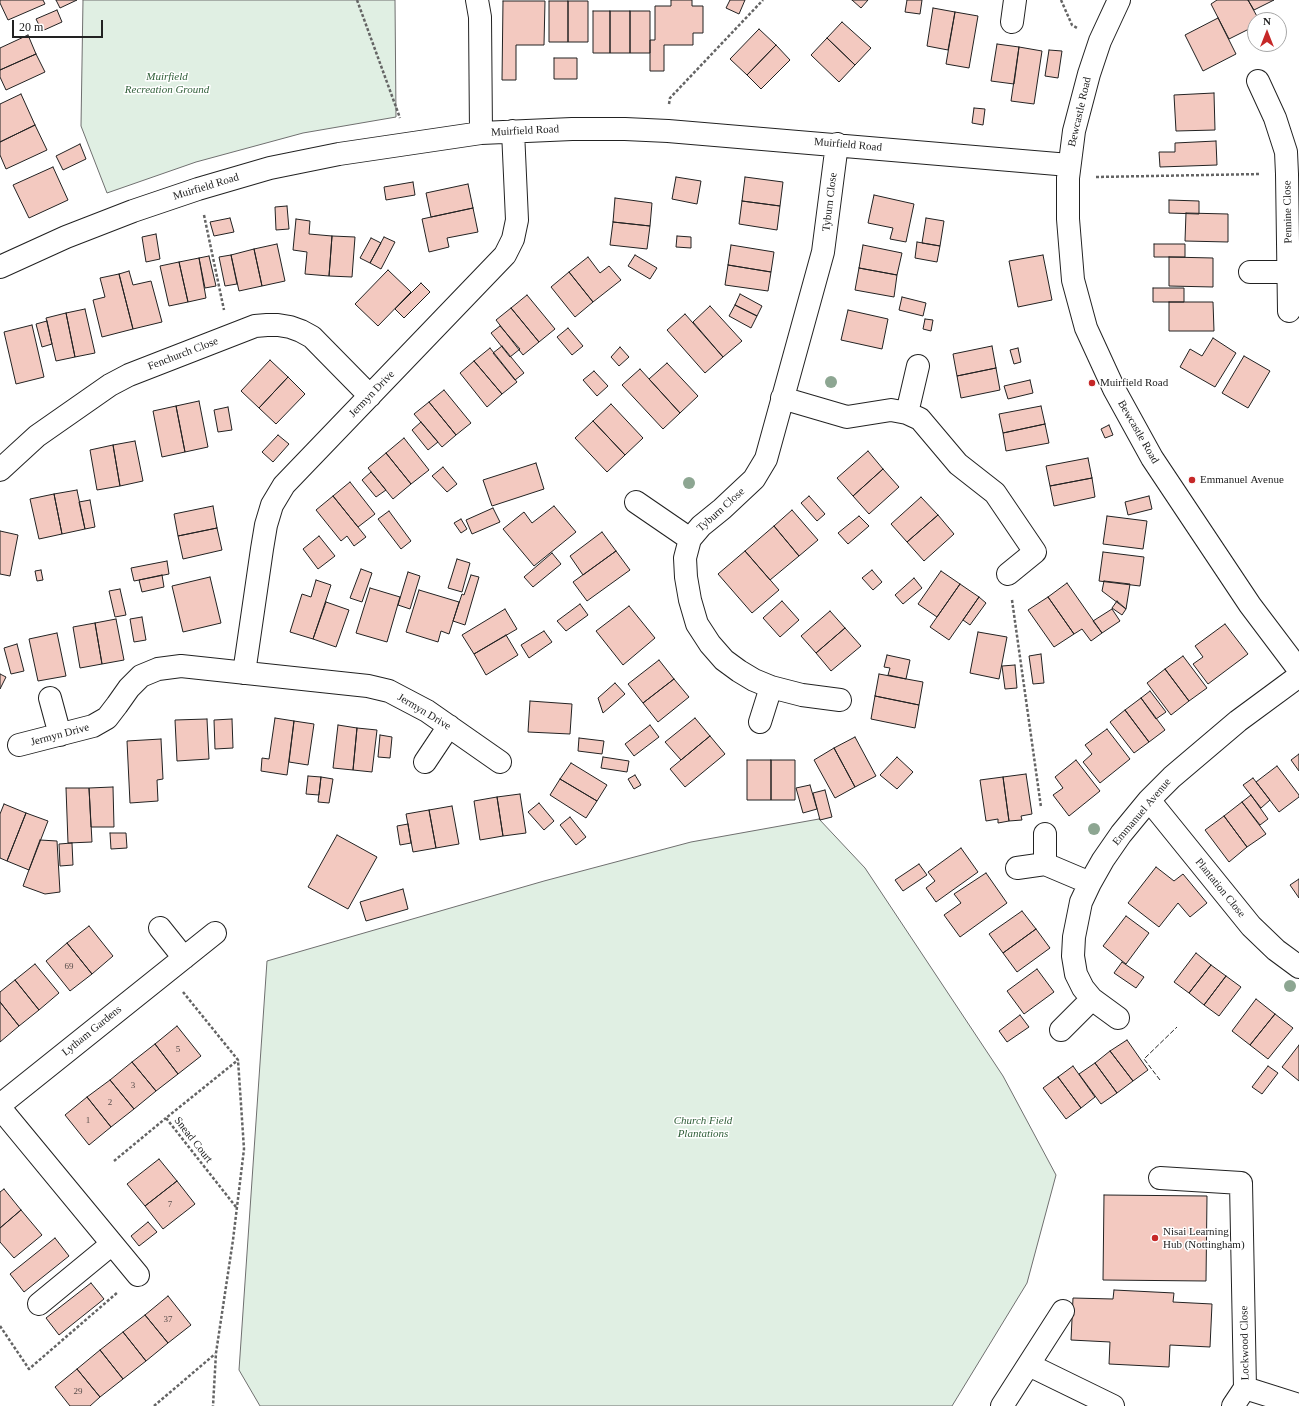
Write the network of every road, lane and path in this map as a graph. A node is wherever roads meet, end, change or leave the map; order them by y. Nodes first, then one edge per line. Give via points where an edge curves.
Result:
1 (357, 0) edge
2 (477, 0) edge
3 (763, 0) edge
4 (1015, 0) edge
5 (1119, 0) edge
6 (1012, 22) dead end
7 (1258, 81) dead end
8 (513, 131) junction
9 (668, 131) junction
10 (482, 133) junction
11 (410, 143) junction
12 (837, 144) junction
13 (1292, 151) edge
14 (1069, 171) junction
15 (1287, 174) junction
16 (198, 189) junction
17 (0, 268) edge
18 (1250, 272) dead end
19 (1288, 272) junction
20 (1289, 311) dead end
21 (230, 336) junction
22 (918, 366) dead end
23 (370, 396) junction
24 (782, 398) junction
25 (907, 413) junction
26 (3, 461) edge
27 (636, 502) dead end
28 (690, 539) junction
29 (1008, 574) joint
30 (1299, 670) edge
31 (244, 673) junction
32 (1299, 676) edge
33 (771, 687) junction
34 (50, 698) dead end
35 (840, 700) dead end
36 (760, 722) dead end
37 (449, 726) junction
38 (60, 735) junction
39 (19, 745) dead end
40 (425, 762) dead end
41 (500, 762) dead end
42 (1149, 800) junction
43 (1045, 834) joint
44 (1045, 864) junction
45 (1017, 868) dead end
46 (1090, 883) junction
47 (160, 928) dead end
48 (215, 933) dead end
49 (184, 958) junction
50 (1299, 967) edge
51 (167, 972) junction
52 (1092, 999) junction
53 (1118, 1018) dead end
54 (1061, 1030) dead end
55 (238, 1060) junction
56 (0, 1106) edge
57 (166, 1118) junction
58 (114, 1160) dead end
59 (1160, 1178) dead end
60 (236, 1207) junction
61 (112, 1244) junction
62 (138, 1275) joint
63 (39, 1304) dead end
64 (1063, 1312) dead end
65 (0, 1326) edge
66 (216, 1353) junction
67 (1029, 1364) junction
68 (1245, 1388) junction
69 (1299, 1403) edge
70 (154, 1406) edge
71 (213, 1406) edge
72 (1002, 1406) edge
73 (1113, 1406) edge
74 (1233, 1406) edge

1 - 11 path
2 - 10 street via 480,17
3 - 9 path via 670,98
4 - 6 street
5 - 14 street, Bewcastle Road via 1100,41 1089,74 1074,131
7 - 13 street, Pennine Close
8 - 9 street, Muirfield Road
8 - 10 street, Muirfield Road
8 - 23 street, Jermyn Drive via 517,220 505,255
9 - 12 street, Muirfield Road
10 - 11 street, Muirfield Road
11 - 16 street, Muirfield Road via 286,165
12 - 14 street, Muirfield Road
12 - 24 street, Tyburn Close via 823,252
13 - 15 street, Pennine Close
14 - 15 path
14 - 30 street, Bewcastle Road via 1068,219 1073,280 1086,328 1114,389 1160,470 1250,605
15 - 19 street, Pennine Close
16 - 17 street, Muirfield Road via 74,234
16 - 21 path
18 - 19 street
19 - 20 street, Pennine Close
21 - 23 street, Fenchurch Close via 256,326 267,325 290,327 301,331 312,337
21 - 26 street, Fenchurch Close via 129,375 110,385
22 - 25 street
23 - 31 street, Jermyn Drive via 284,485 272,504 262,549
24 - 25 street via 847,417 891,410
24 - 28 street, Tyburn Close via 766,459 754,479
25 - 29 street via 920,419 958,464 995,493 1036,552
27 - 28 street
28 - 33 street, Tyburn Close via 685,558 686,577 697,624 724,660 754,680
29 - 43 path
31 - 37 street, Jermyn Drive via 368,686 407,700
31 - 38 street, Jermyn Drive via 181,666 158,669 141,676 106,718 93,726
32 - 42 street, Emmanuel Avenue via 1220,736
33 - 35 street, Tyburn Close via 802,695
33 - 36 street
34 - 38 street
37 - 40 street
37 - 41 street, Jermyn Drive
38 - 39 street, Jermyn Drive
42 - 46 street, Emmanuel Avenue via 1103,860
42 - 50 street, Plantation Close via 1251,926 1276,950
43 - 44 street
44 - 45 street
44 - 46 street
46 - 52 street, Emmanuel Avenue via 1080,902 1073,956 1076,974
47 - 49 street
48 - 49 street, Lytham Gardens
49 - 51 street, Lytham Gardens
51 - 55 path
51 - 56 street, Lytham Gardens
52 - 53 street, Emmanuel Avenue
52 - 54 street
55 - 57 path, Snead Court
55 - 60 path via 244,1149
56 - 61 street, Lytham Gardens
57 - 58 path
57 - 60 path, Snead Court
59 - 68 street, Lockwood Close via 1241,1183
60 - 66 path
61 - 62 street, Lytham Gardens
61 - 63 street
62 - 65 path via 29,1369
64 - 67 street
66 - 70 path
66 - 71 path
67 - 72 street
67 - 73 street
68 - 69 street, Lockwood Close
68 - 74 street, Lockwood Close

